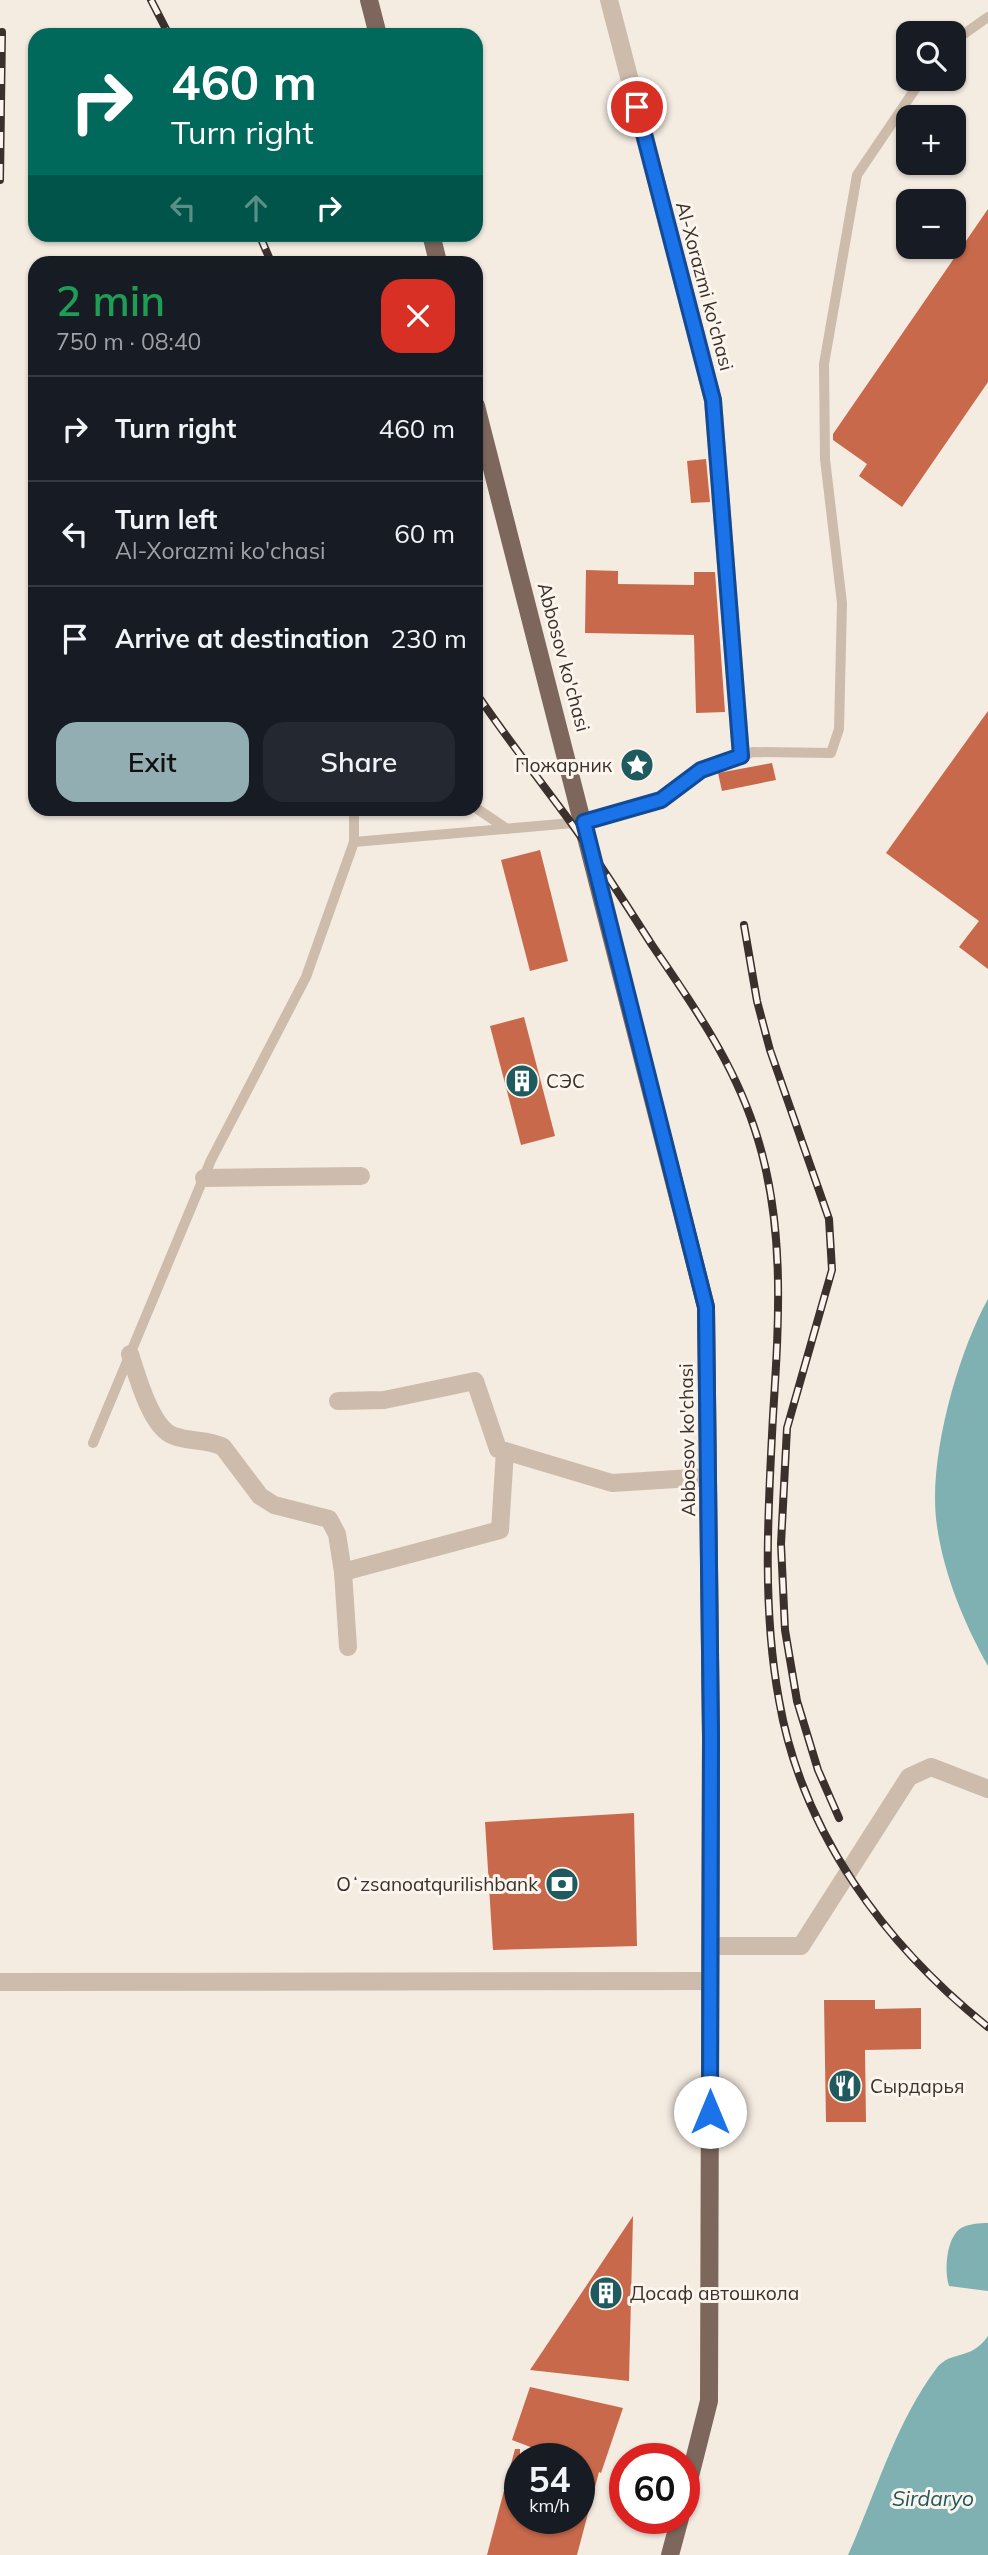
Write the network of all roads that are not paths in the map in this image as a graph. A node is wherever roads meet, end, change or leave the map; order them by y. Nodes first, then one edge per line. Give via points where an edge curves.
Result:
1 (369, 0) edge
2 (609, 0) edge
3 (988, 17) edge
4 (376, 28) edge
5 (966, 33) edge
6 (914, 91) edge
7 (483, 433) edge
8 (741, 756) junction
9 (483, 813) edge
10 (354, 816) edge
11 (584, 822) junction
12 (507, 829) junction
13 (354, 842) junction
14 (361, 1176) dead end
15 (204, 1178) junction
16 (130, 1354) junction
17 (338, 1401) dead end
18 (93, 1443) dead end
19 (505, 1451) junction
20 (708, 1477) junction
21 (343, 1572) junction
22 (348, 1647) dead end
23 (988, 1789) edge
24 (711, 1946) junction
25 (710, 1981) junction
26 (0, 1982) edge
27 (698, 2443) edge
28 (676, 2534) edge
29 (670, 2555) edge

1 - 4 main road
2 - 8 street, Al-Xorazmi ko'chasi via 713,400
3 - 5 lane
6 - 8 lane via 857,176 824,364 825,459 842,603 839,729 831,753 753,752
7 - 11 main road, Abbosov ko'chasi
8 - 11 lane via 701,770 661,800
9 - 12 lane
10 - 13 lane
11 - 12 lane
11 - 20 main road, Abbosov ko'chasi via 706,1307
12 - 13 lane
13 - 15 lane via 306,976
14 - 15 street
15 - 16 lane
16 - 18 lane
16 - 21 street via 145,1399 164,1430 223,1447 260,1496 274,1505 329,1519 337,1534
17 - 19 street via 384,1400 475,1381 498,1448
19 - 20 street via 612,1483
19 - 21 street via 500,1530
20 - 24 main road, Abbosov ko'chasi
21 - 22 street
23 - 24 street via 931,1767 909,1777 801,1946
24 - 25 main road, Abbosov ko'chasi
25 - 26 street
25 - 27 main road, Abbosov ko'chasi via 709,2401
28 - 29 main road

